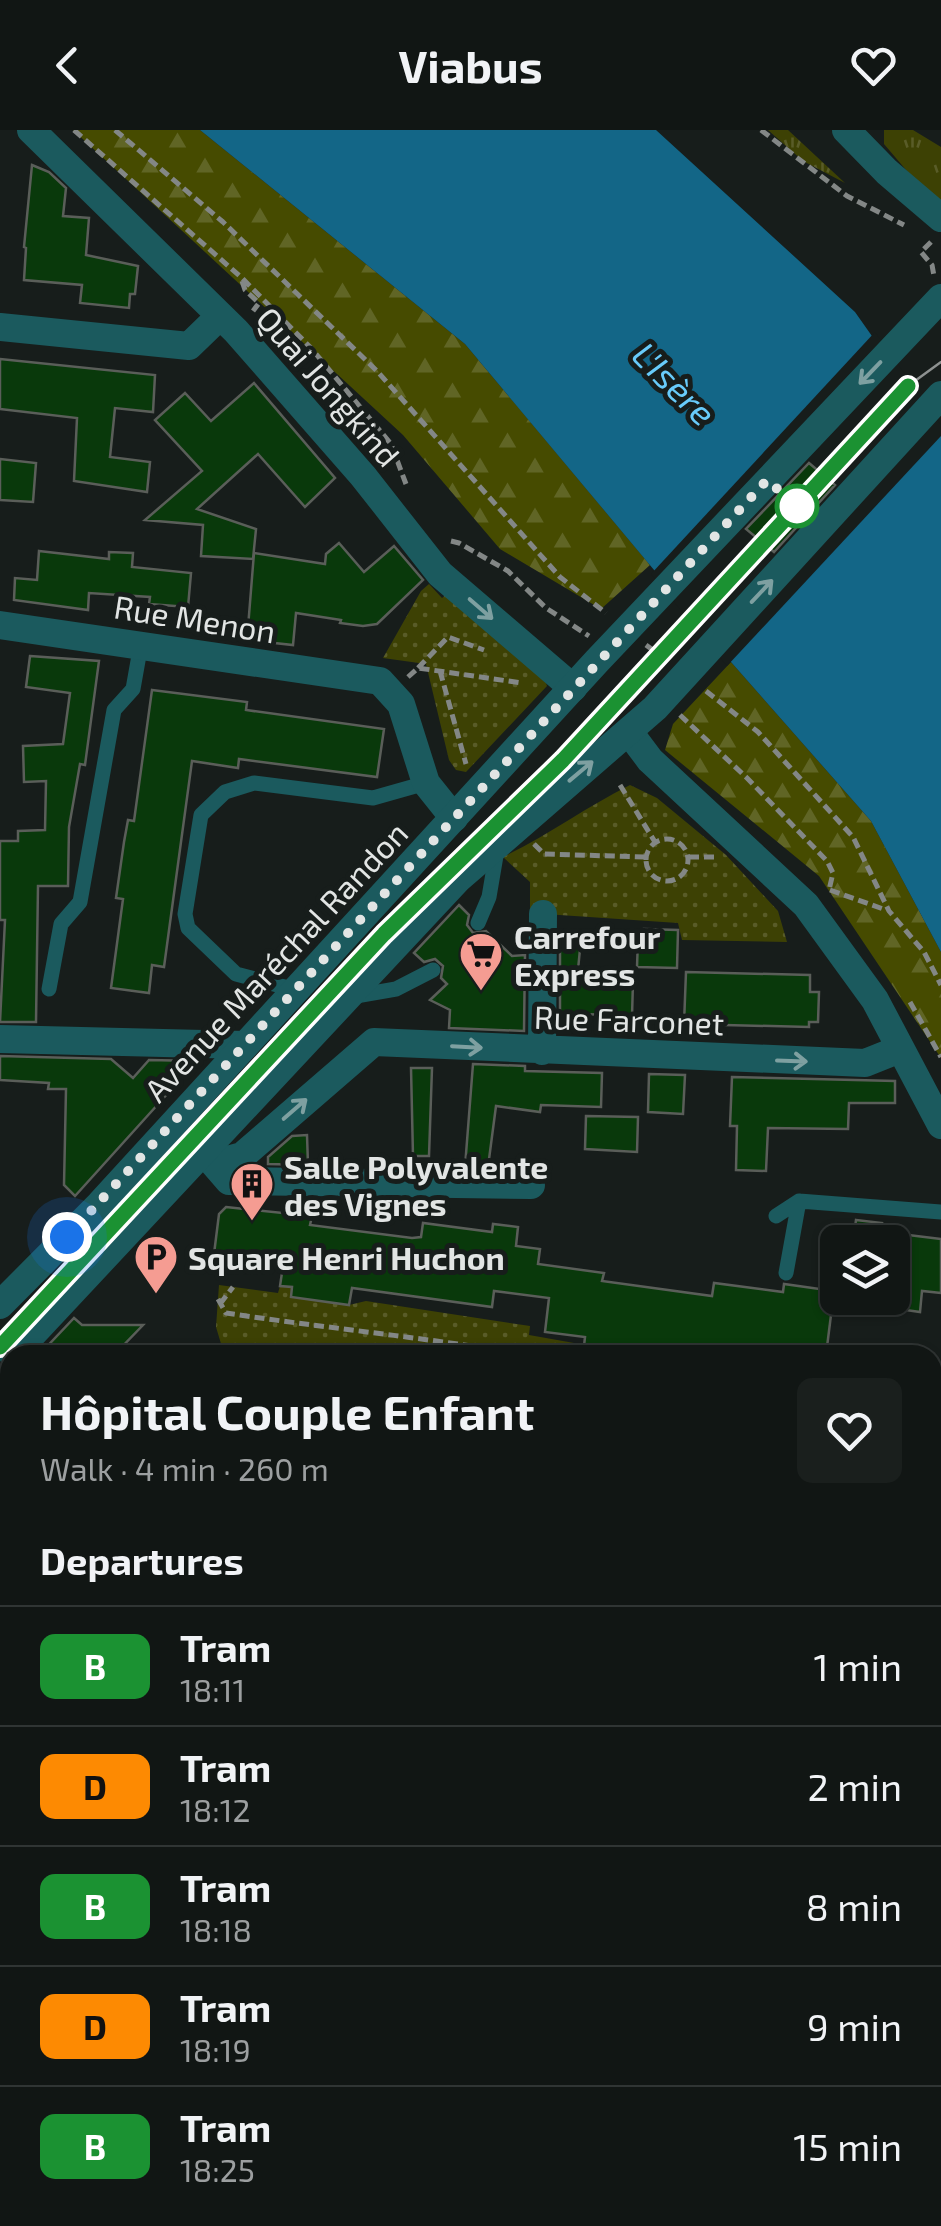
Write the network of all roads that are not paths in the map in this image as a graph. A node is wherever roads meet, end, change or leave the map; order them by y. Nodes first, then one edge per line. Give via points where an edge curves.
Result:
1 (31, 130) edge
2 (846, 130) edge
3 (941, 218) edge
4 (934, 296) edge
5 (220, 316) junction
6 (0, 327) edge
7 (941, 395) edge
8 (0, 625) edge
9 (141, 644) junction
10 (573, 688) junction
11 (629, 732) junction
12 (426, 783) junction
13 (454, 818) junction
14 (511, 839) junction
15 (543, 914) dead end
16 (478, 923) dead end
17 (433, 970) dead end
18 (49, 989) dead end
19 (296, 990) junction
20 (346, 997) junction
21 (0, 1039) edge
22 (245, 1045) junction
23 (900, 1049) junction
24 (542, 1051) junction
25 (941, 1125) edge
26 (209, 1157) junction
27 (532, 1185) dead end
28 (800, 1201) junction
29 (941, 1212) edge
30 (776, 1216) dead end
31 (786, 1274) dead end
32 (0, 1306) edge
33 (22, 1345) edge

1 - 5 street, Quai Jongkind
2 - 3 street
4 -> 10 street, Avenue Maréchal Randon
5 - 6 street via 189,346
5 -> 10 street, Quai Jongkind via 440,574
11 -> 7 street
8 - 9 street, Rue Menon
9 - 12 street, Rue Menon via 386,687 401,704
9 - 18 lane via 133,689 114,710 80,902 61,924
10 - 13 street, Avenue Maréchal Randon
14 -> 11 street
11 - 23 street via 650,760 806,905 874,1000
12 - 13 street
12 - 19 lane via 373,798 254,783 225,792 201,815 188,928 236,974
13 - 19 street, Avenue Maréchal Randon
14 - 16 lane
14 - 20 street via 458,879
15 - 24 street
17 - 20 lane via 396,989
19 - 22 street, Avenue Maréchal Randon
20 - 26 street
21 - 22 street
22 - 32 street, Avenue Maréchal Randon
24 -> 23 street, Rue Farconet via 866,1064
23 - 25 street
26 -> 24 street, Rue Farconet via 242,1156 370,1044
26 - 27 street via 229,1181
26 - 33 street
28 - 29 lane
28 - 30 lane
28 - 31 lane

